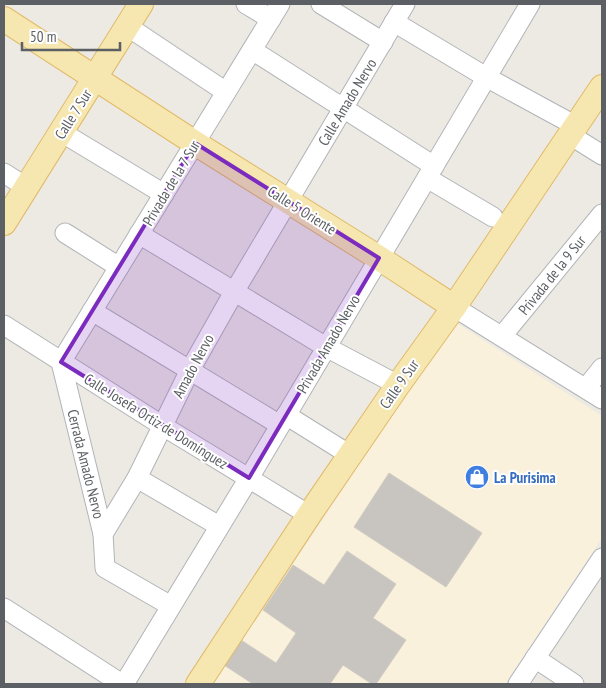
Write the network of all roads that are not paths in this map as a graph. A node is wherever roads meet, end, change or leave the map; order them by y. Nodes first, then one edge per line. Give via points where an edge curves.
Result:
1 (141, 4) edge
2 (246, 4) edge
3 (321, 4) edge
4 (405, 4) edge
5 (530, 4) edge
6 (275, 11) edge
7 (4, 19) edge
8 (394, 22) junction
9 (127, 26) junction
10 (383, 42) junction
11 (252, 50) junction
12 (95, 77) junction
13 (486, 77) junction
14 (602, 86) edge
15 (226, 92) junction
16 (343, 108) junction
17 (573, 130) junction
18 (61, 132) junction
19 (195, 143) junction
20 (602, 155) edge
21 (430, 172) junction
22 (4, 173) edge
23 (26, 188) junction
24 (164, 194) junction
25 (288, 200) junction
26 (602, 214) edge
27 (493, 217) dead end
28 (4, 223) edge
29 (65, 233) dead end
30 (140, 234) junction
31 (379, 258) junction
32 (119, 267) junction
33 (234, 292) junction
34 (454, 307) junction
35 (92, 311) junction
36 (4, 325) edge
37 (502, 336) junction
38 (326, 347) junction
39 (61, 362) junction
40 (602, 368) edge
41 (190, 370) junction
42 (398, 385) junction
43 (586, 388) junction
44 (602, 399) edge
45 (283, 420) junction
46 (163, 426) junction
47 (350, 455) junction
48 (137, 478) junction
49 (249, 478) junction
50 (309, 515) junction
51 (219, 526) junction
52 (103, 534) junction
53 (602, 558) edge
54 (171, 606) junction
55 (4, 608) edge
56 (535, 658) junction
57 (123, 684) edge
58 (198, 684) edge
59 (518, 684) edge
60 (574, 684) edge

1 - 9 main road, Calle 7 Sur
2 - 6 street
3 - 10 street
4 - 8 street, Calle Amado Nervo
5 - 13 street, Privada Amado Nervo
6 - 11 street, Privada de la 7 Sur
7 - 12 main road, Calle 5 Oriente
8 - 10 street, Calle Amado Nervo
8 - 13 street
9 - 12 main road, Calle 7 Sur
9 - 15 street
10 - 16 street, Calle Amado Nervo
11 - 15 street, Privada de la 7 Sur
11 - 16 street
12 - 18 main road, Calle 7 Sur
12 - 19 main road, Calle 5 Oriente
13 - 17 street
13 - 21 street, Privada Amado Nervo
14 - 17 main road, Calle 9 Sur
15 - 19 street, Privada de la 7 Sur
16 - 21 street
16 - 25 street, Calle Amado Nervo
17 - 20 street
17 - 34 main road, Calle 9 Sur
18 - 23 main road, Calle 7 Sur
18 - 24 street
19 - 24 street, Privada de la 7 Sur
19 - 25 main road, Calle 5 Oriente
21 - 27 street
21 - 31 street, Privada Amado Nervo
22 - 23 street
23 - 28 main road, Calle 7 Sur
24 - 30 street, Privada de la 7 Sur
25 - 31 main road, Calle 5 Oriente
25 - 33 street, Amado Nervo
26 - 37 street, Privada de la 9 Sur
29 - 32 street
30 - 32 street, Privada de la 7 Sur
30 - 33 street
31 - 34 main road, Calle 5 Oriente
31 - 38 street, Privada Amado Nervo
32 - 35 street, Privada de la 7 Sur
33 - 38 street
33 - 41 street, Amado Nervo
34 - 37 street, Calle 5 Oriente
34 - 42 main road, Calle 9 Sur
35 - 39 street, Privada de la 7 Sur
35 - 41 street
36 - 39 street, Calle Josefa Ortiz de Domínguez
37 - 43 street, Calle 5 Oriente
38 - 42 street
38 - 45 street, Privada Amado Nervo
39 - 46 street, Calle Josefa Ortiz de Domínguez
39 - 52 street, Cerrada Amado Nervo
40 - 43 street
41 - 45 street
41 - 46 street, Amado Nervo
42 - 47 main road, Calle 9 Sur
43 - 44 street, Calle 5 Oriente
45 - 47 street
45 - 49 street, Privada Amado Nervo
46 - 48 street, Amado Nervo
46 - 49 street, Calle Josefa Ortiz de Domínguez
47 - 50 main road, Calle 9 Sur
48 - 51 street
48 - 52 street, Amado Nervo
49 - 50 street, Calle Josefa Ortiz de Domínguez
49 - 51 street, Privada Amado Nervo
50 - 58 main road, Calle 9 Sur
51 - 54 street, Privada Amado Nervo
52 - 54 street, Cerrada Amado Nervo via 105,568
53 - 56 street
54 - 57 street, Privada Amado Nervo
55 - 57 street
56 - 59 street
56 - 60 street

